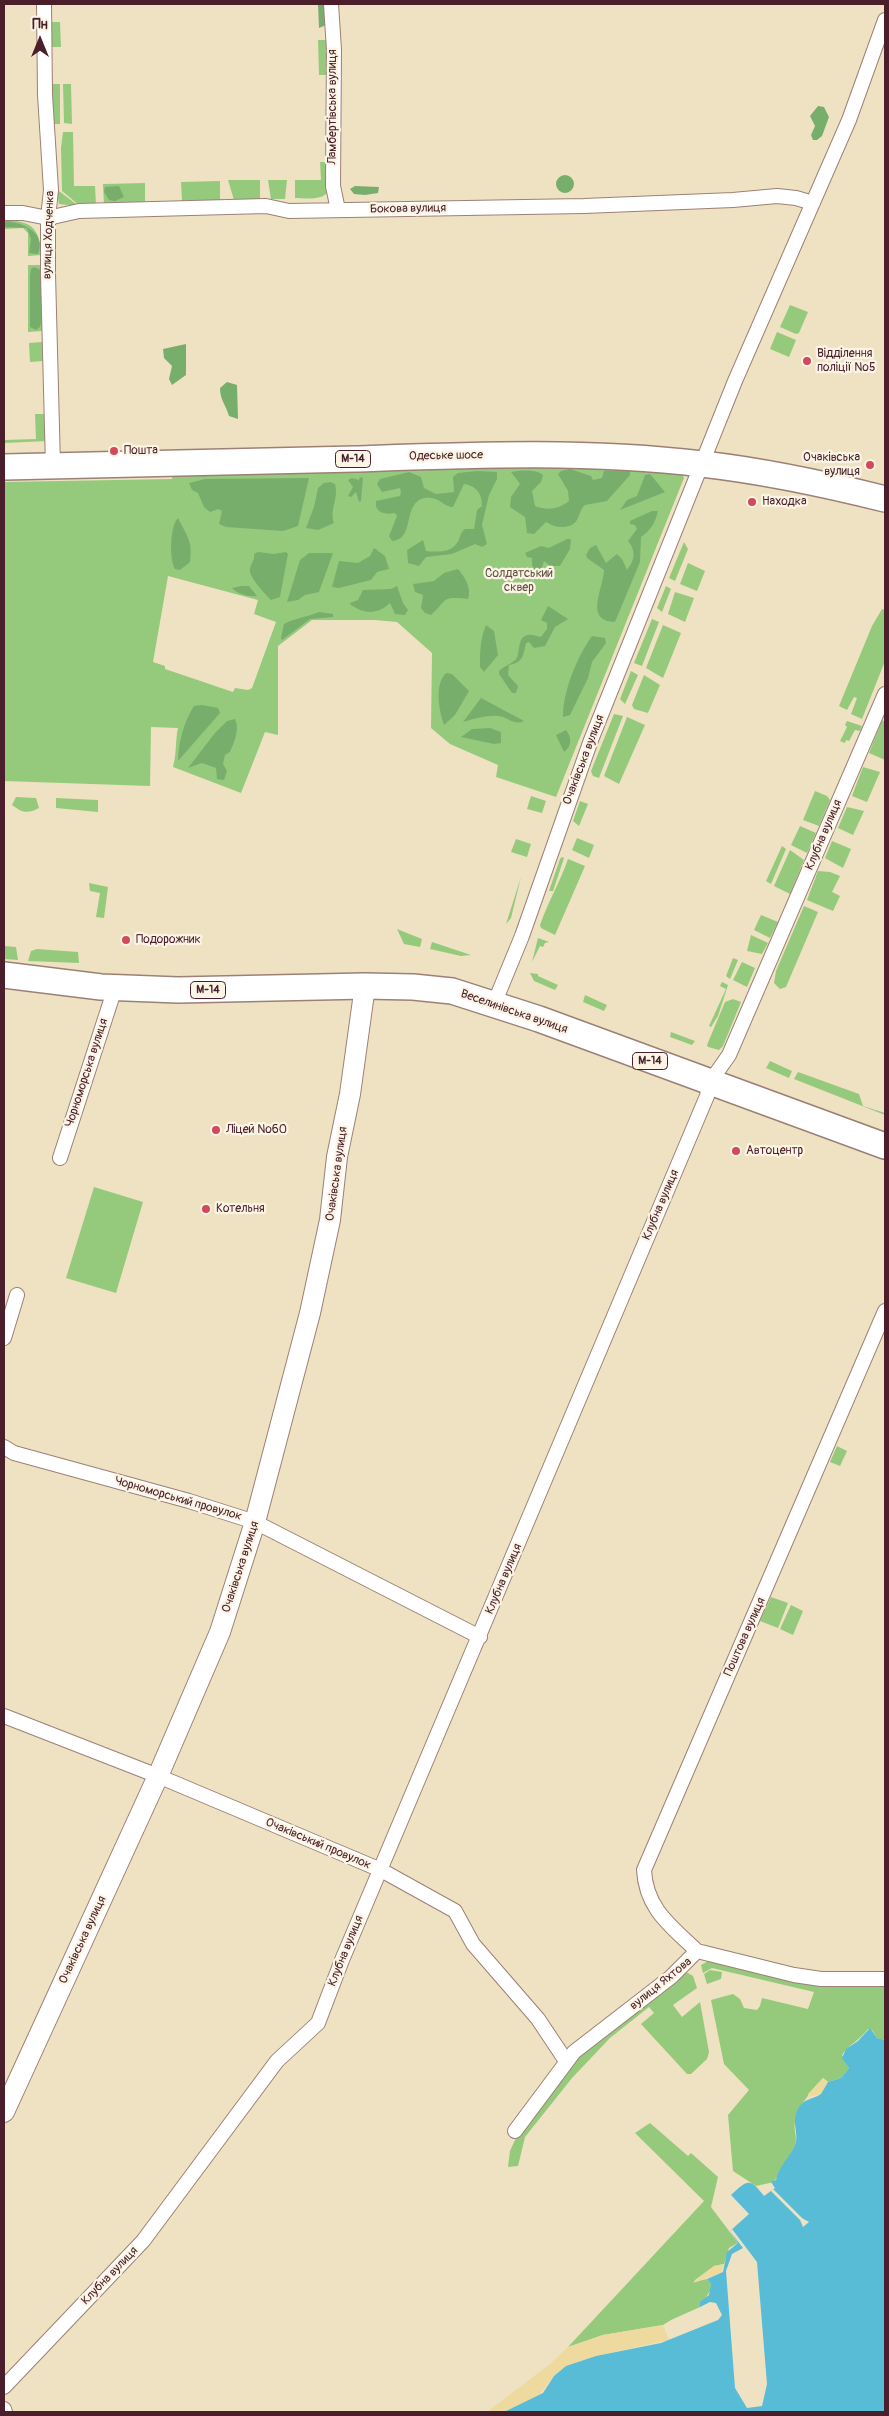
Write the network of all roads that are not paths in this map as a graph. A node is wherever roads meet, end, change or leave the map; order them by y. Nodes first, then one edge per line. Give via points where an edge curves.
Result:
1 (44, 4) edge
2 (332, 4) edge
3 (885, 20) edge
4 (883, 37) edge
5 (813, 203) junction
6 (338, 210) junction
7 (4, 213) edge
8 (48, 218) junction
9 (702, 464) junction
10 (53, 466) junction
11 (4, 467) edge
12 (885, 499) edge
13 (885, 694) edge
14 (4, 975) edge
15 (365, 986) junction
16 (115, 988) junction
17 (494, 1004) junction
18 (710, 1082) junction
19 (885, 1146) edge
20 (60, 1158) dead end
21 (17, 1295) dead end
22 (885, 1311) edge
23 (882, 1327) edge
24 (4, 1338) edge
25 (4, 1447) edge
26 (255, 1522) junction
27 (480, 1637) junction
28 (4, 1716) edge
29 (158, 1776) junction
30 (381, 1870) junction
31 (697, 1951) junction
32 (885, 1979) edge
33 (566, 2061) junction
34 (4, 2112) edge
35 (515, 2132) dead end
36 (4, 2388) edge

1 - 8 street, вулиця Ходченка via 51,190
2 - 6 street, Ламбертівська вулиця via 333,186
3 - 4 street, Очаківська вулиця
4 - 5 street, Очаківська вулиця
5 - 6 street, Бокова вулиця via 777,196 584,206
5 - 9 street, Очаківська вулиця
6 - 8 street, Бокова вулиця via 289,211 266,206 79,211
7 - 8 street, Бокова вулиця via 23,212
8 - 10 street, вулиця Ходченка
9 - 10 highway, Одеське шосе / М-14 via 536,455
9 - 12 highway, Одеське шосе / М-14 via 794,478
9 - 17 street, Очаківська вулиця via 591,740 522,936
10 - 11 highway, Одеське шосе / М-14
13 - 18 street, Клубна вулиця via 732,1047
14 - 16 highway, Веселинівська вулиця / М-14
15 - 16 highway, Веселинівська вулиця / М-14 via 178,990
15 - 17 highway, Веселинівська вулиця / М-14 via 437,988
15 - 26 street, Очаківська вулиця via 330,1220 310,1313
16 - 20 street, Чорноморська вулиця
17 - 18 highway, Веселинівська вулиця / М-14
18 - 19 highway, Веселинівська вулиця / М-14
18 - 27 street, Клубна вулиця via 707,1096
21 - 24 street
22 - 23 street, Поштова вулиця
23 - 31 street, Поштова вулиця via 644,1870 645,1887 651,1902 662,1918
25 - 26 street, Чорноморський провулок via 14,1453
26 - 27 street, Чорноморський провулок
26 - 29 street, Очаківська вулиця via 220,1632
27 - 30 street, Клубна вулиця
28 - 29 street, Очаківський провулок
29 - 30 street, Очаківський провулок
29 - 34 street, Очаківська вулиця
30 - 33 street, Очаківський провулок via 455,1911 473,1944 538,2019
30 - 36 street, Клубна вулиця via 318,2023 277,2062 143,2241
31 - 32 street, вулиця Яхтова via 794,1975 821,1979
31 - 33 street, вулиця Яхтова via 671,1978
33 - 35 street, вулиця Яхтова

